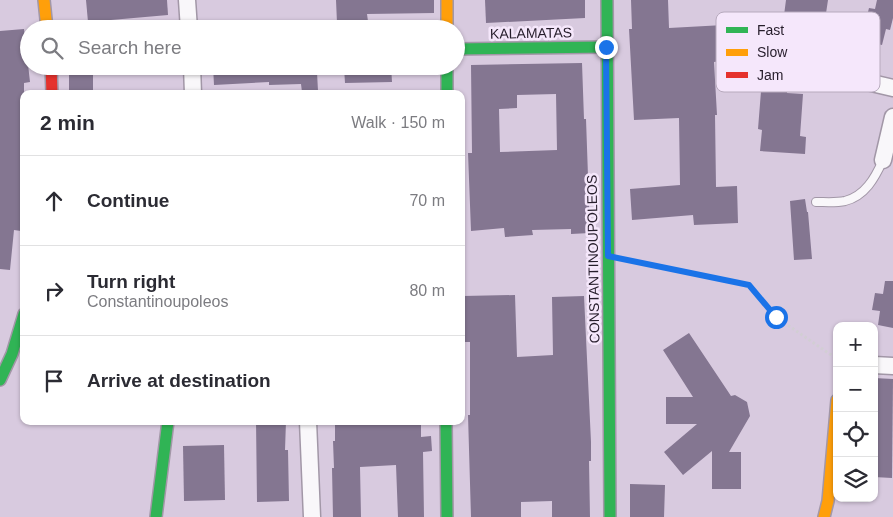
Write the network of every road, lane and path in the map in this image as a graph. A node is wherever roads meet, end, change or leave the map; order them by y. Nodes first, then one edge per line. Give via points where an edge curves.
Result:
1 (44, 0) edge
2 (188, 0) edge
3 (447, 0) edge
4 (607, 0) edge
5 (46, 20) edge
6 (189, 20) edge
7 (447, 20) edge
8 (606, 47) junction
9 (465, 49) edge
10 (51, 75) edge
11 (192, 75) edge
12 (447, 75) edge
13 (880, 85) edge
14 (893, 88) edge
15 (52, 90) edge
16 (193, 90) edge
17 (447, 90) edge
18 (893, 117) edge
19 (883, 160) joint
20 (816, 202) dead end
21 (608, 256) junction
22 (20, 327) edge
23 (833, 356) edge
24 (878, 365) edge
25 (893, 366) edge
26 (0, 380) edge
27 (836, 412) edge
28 (168, 425) edge
29 (308, 425) edge
30 (446, 425) edge
31 (156, 517) edge
32 (312, 517) edge
33 (447, 517) edge
34 (610, 517) edge
35 (824, 517) edge

1 - 5 street
2 - 6 street
3 - 7 street
4 - 8 street, CONSTANTINOUPOLEOS
8 - 9 street, KALAMATAS
8 - 21 street, CONSTANTINOUPOLEOS
10 - 15 street
11 - 16 street
12 - 17 street
13 - 14 street
18 - 19 street
19 - 20 lane via 875,179 862,192 846,200
21 - 23 path via 749,285 776,317
21 - 34 street, CONSTANTINOUPOLEOS
22 - 26 street
24 - 25 street
27 - 35 street
28 - 31 street
29 - 32 street
30 - 33 street

